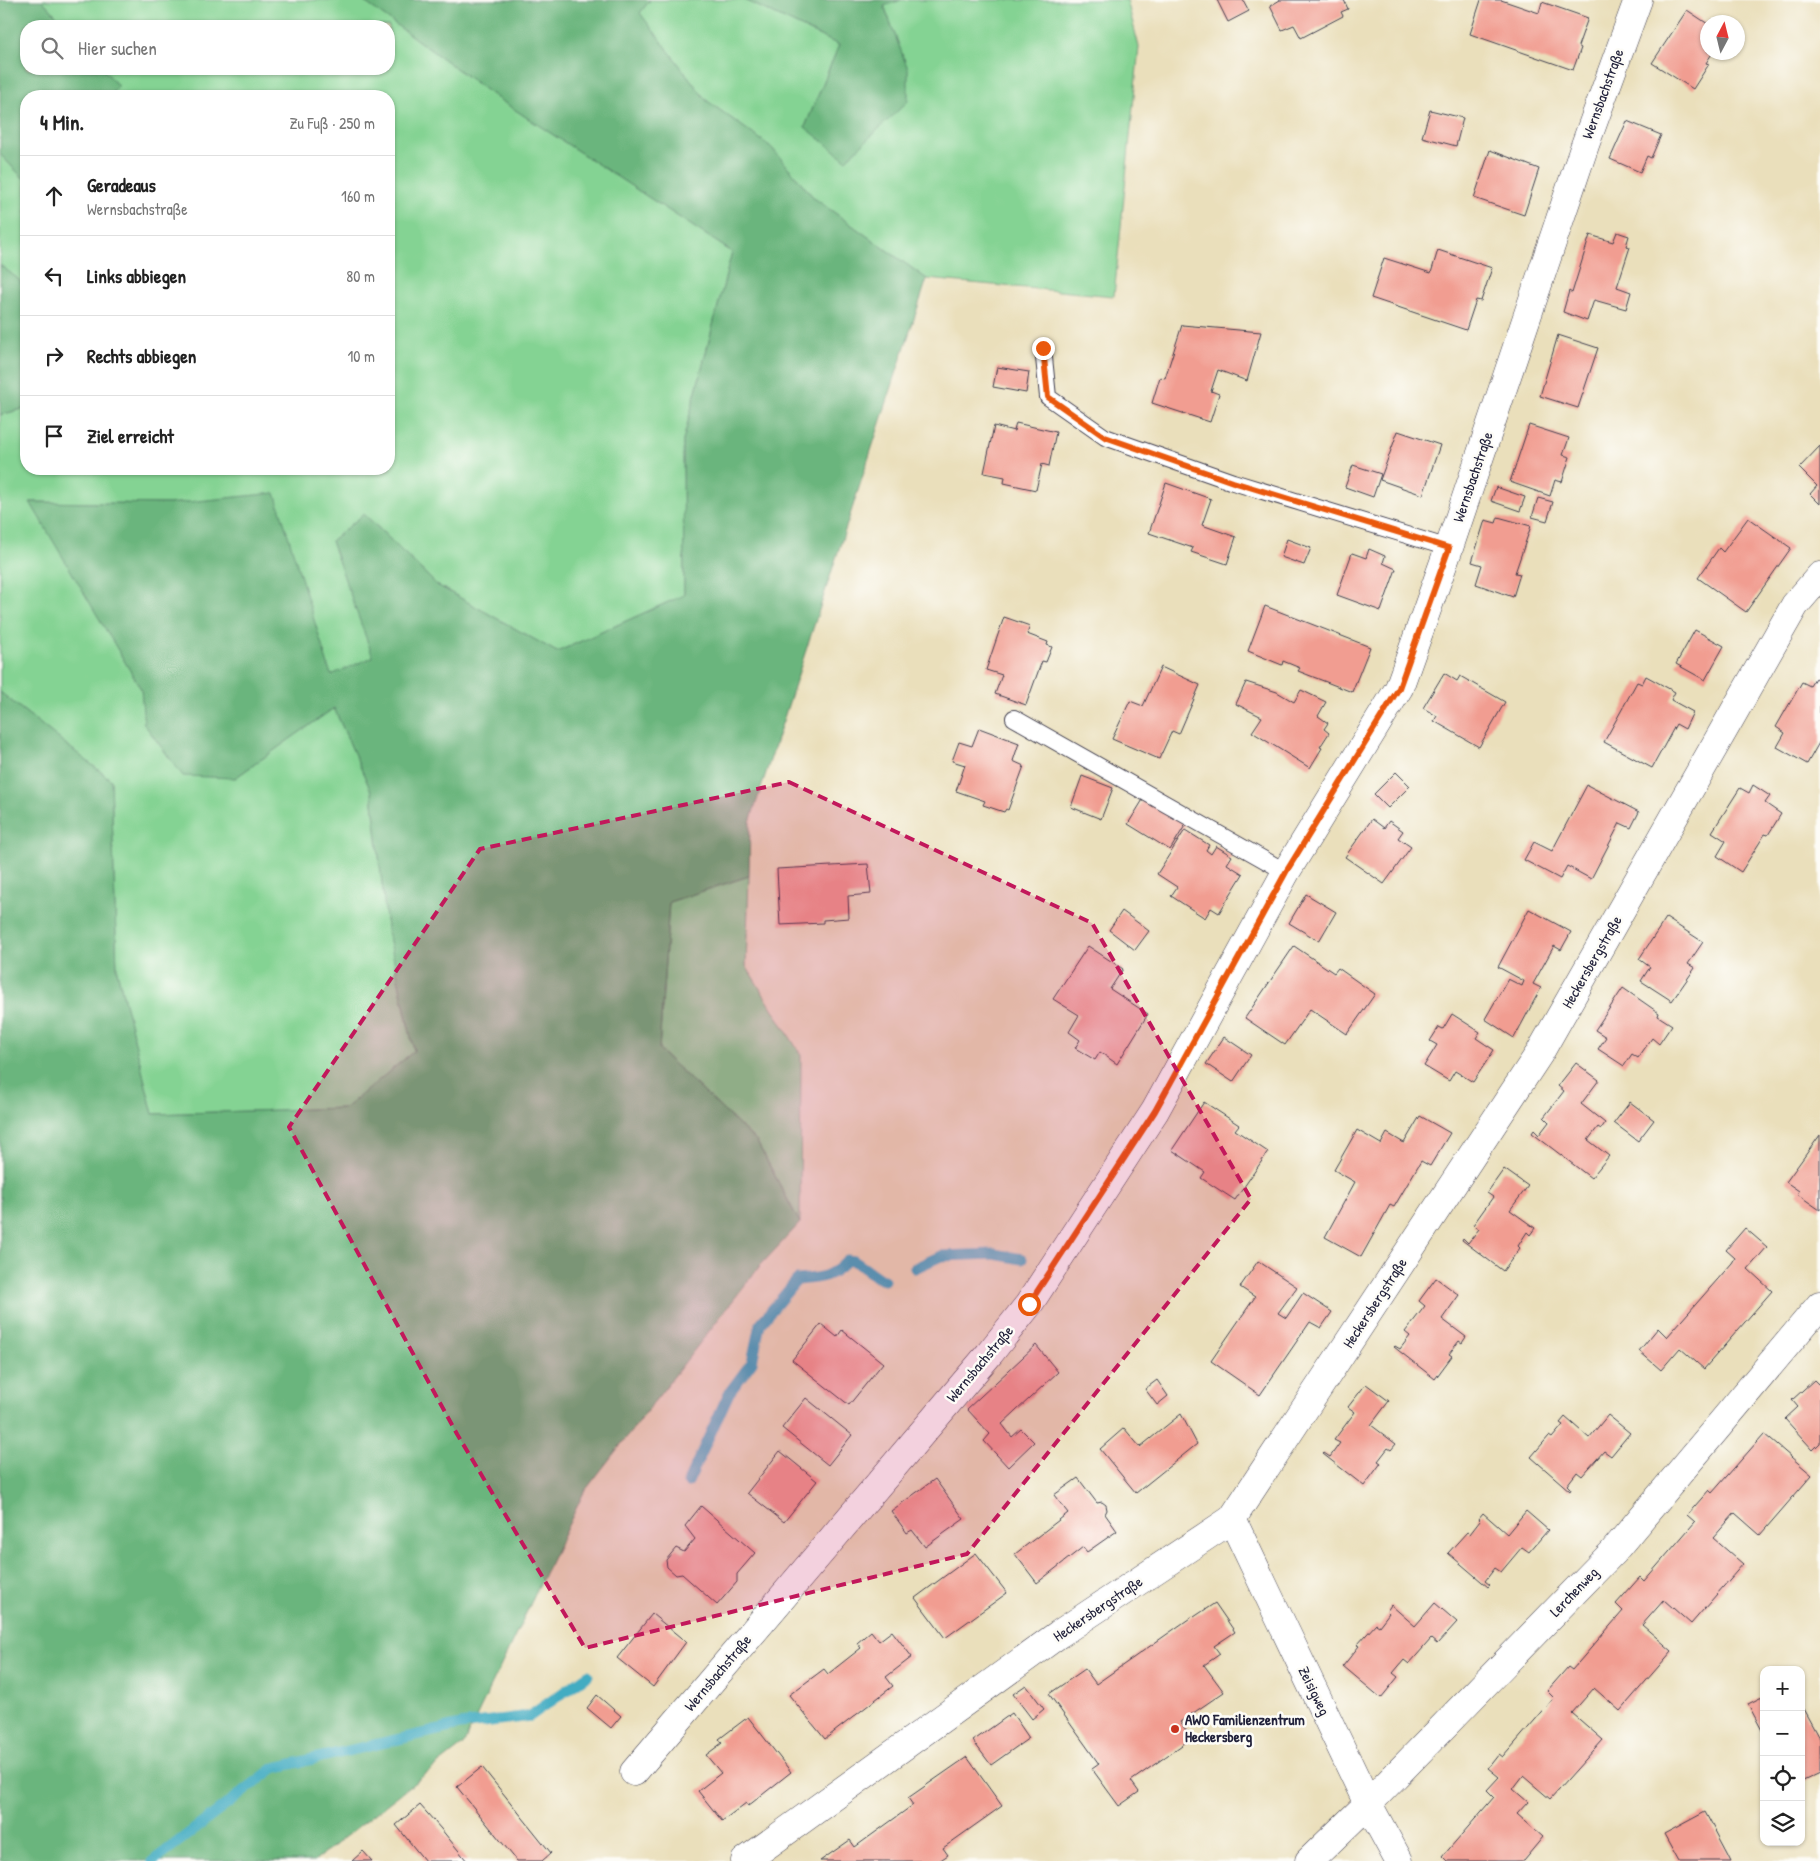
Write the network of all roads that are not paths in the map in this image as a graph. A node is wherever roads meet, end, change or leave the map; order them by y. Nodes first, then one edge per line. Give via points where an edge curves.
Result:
1 (1638, 0) edge
2 (1043, 348) dead end
3 (1449, 548) junction
4 (1820, 576) edge
5 (1014, 718) dead end
6 (1286, 872) junction
7 (1820, 1305) edge
8 (1232, 1519) junction
9 (634, 1772) dead end
10 (1368, 1804) junction
11 (745, 1861) edge
12 (1309, 1861) edge
13 (1398, 1861) edge

1 - 3 street, Wernsbachstraße via 1581,155
2 - 3 lane via 1048,397 1105,437 1233,482
3 - 6 street, Wernsbachstraße via 1399,688
4 - 8 street, Heckersbergstraße via 1795,605 1539,1054
5 - 6 lane
6 - 9 street, Wernsbachstraße via 1155,1111 1029,1304
7 - 10 street, Lerchenweg via 1613,1552
8 - 10 street, Zeisigweg
8 - 11 street, Heckersbergstraße via 1059,1634
10 - 12 street, Lerchenweg
10 - 13 street, Zeisigweg

